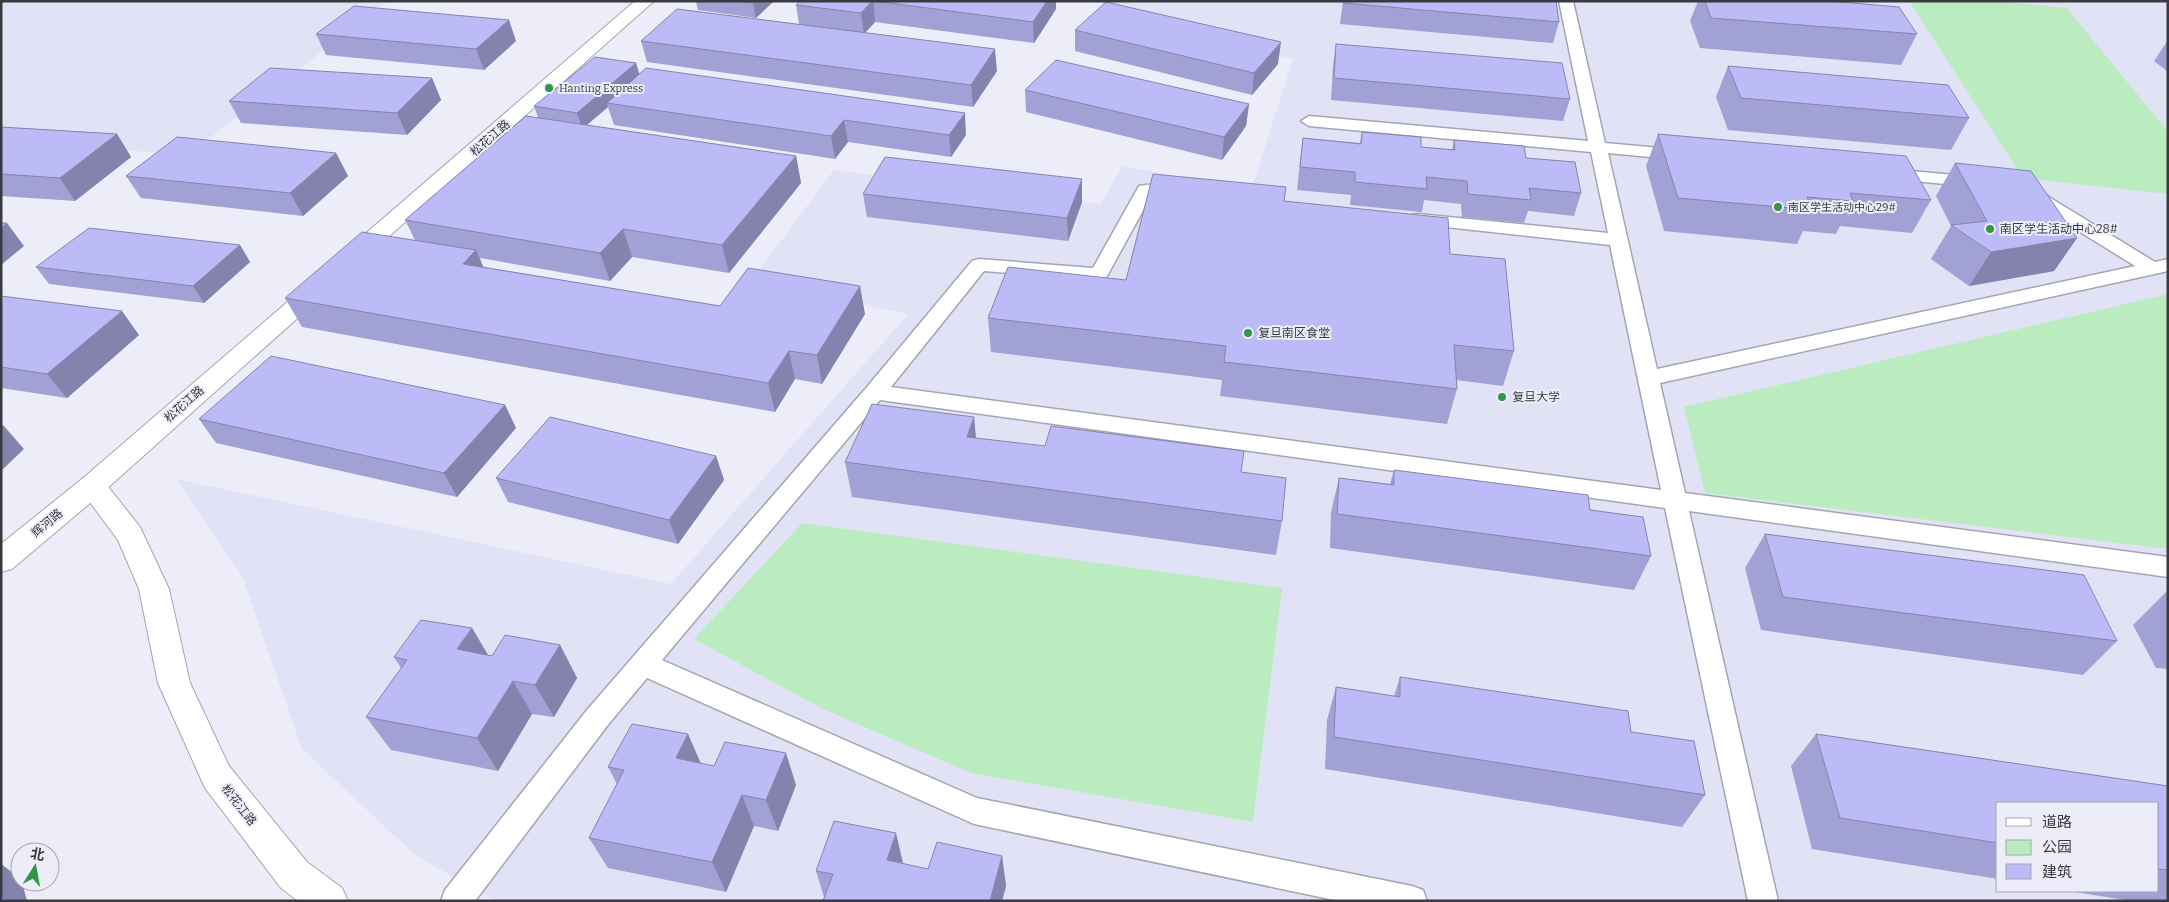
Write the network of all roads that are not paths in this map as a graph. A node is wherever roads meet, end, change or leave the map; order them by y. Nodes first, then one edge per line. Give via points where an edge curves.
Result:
1 (646, 1) edge
2 (1566, 1) edge
3 (1309, 121) dead end
4 (1598, 148) junction
5 (1696, 157) edge
6 (1873, 173) edge
7 (1990, 184) edge
8 (2020, 186) edge
9 (1204, 196) edge
10 (1402, 217) edge
11 (1618, 240) junction
12 (2159, 266) edge
13 (1649, 378) junction
14 (875, 392) junction
15 (92, 486) junction
16 (1675, 500) junction
17 (1, 561) edge
18 (2168, 567) edge
19 (643, 664) junction
20 (329, 901) edge
21 (456, 901) edge
22 (1412, 901) edge
23 (1763, 901) edge

1 - 15 street, 松花江路
2 - 4 lane
3 - 4 lane
4 - 5 lane
4 - 11 lane
6 - 7 lane
8 - 12 lane
9 - 14 lane via 1145,190 1099,274 979,265
10 - 11 lane
11 - 13 lane
12 - 13 lane
13 - 16 lane
14 - 16 lane
14 - 19 lane
15 - 17 street, 辉河路
15 - 20 street, 松花江路 via 130,535 154,589 174,683 217,777 294,875
16 - 18 lane
16 - 23 lane
19 - 21 lane via 597,718
19 - 22 lane via 974,810

